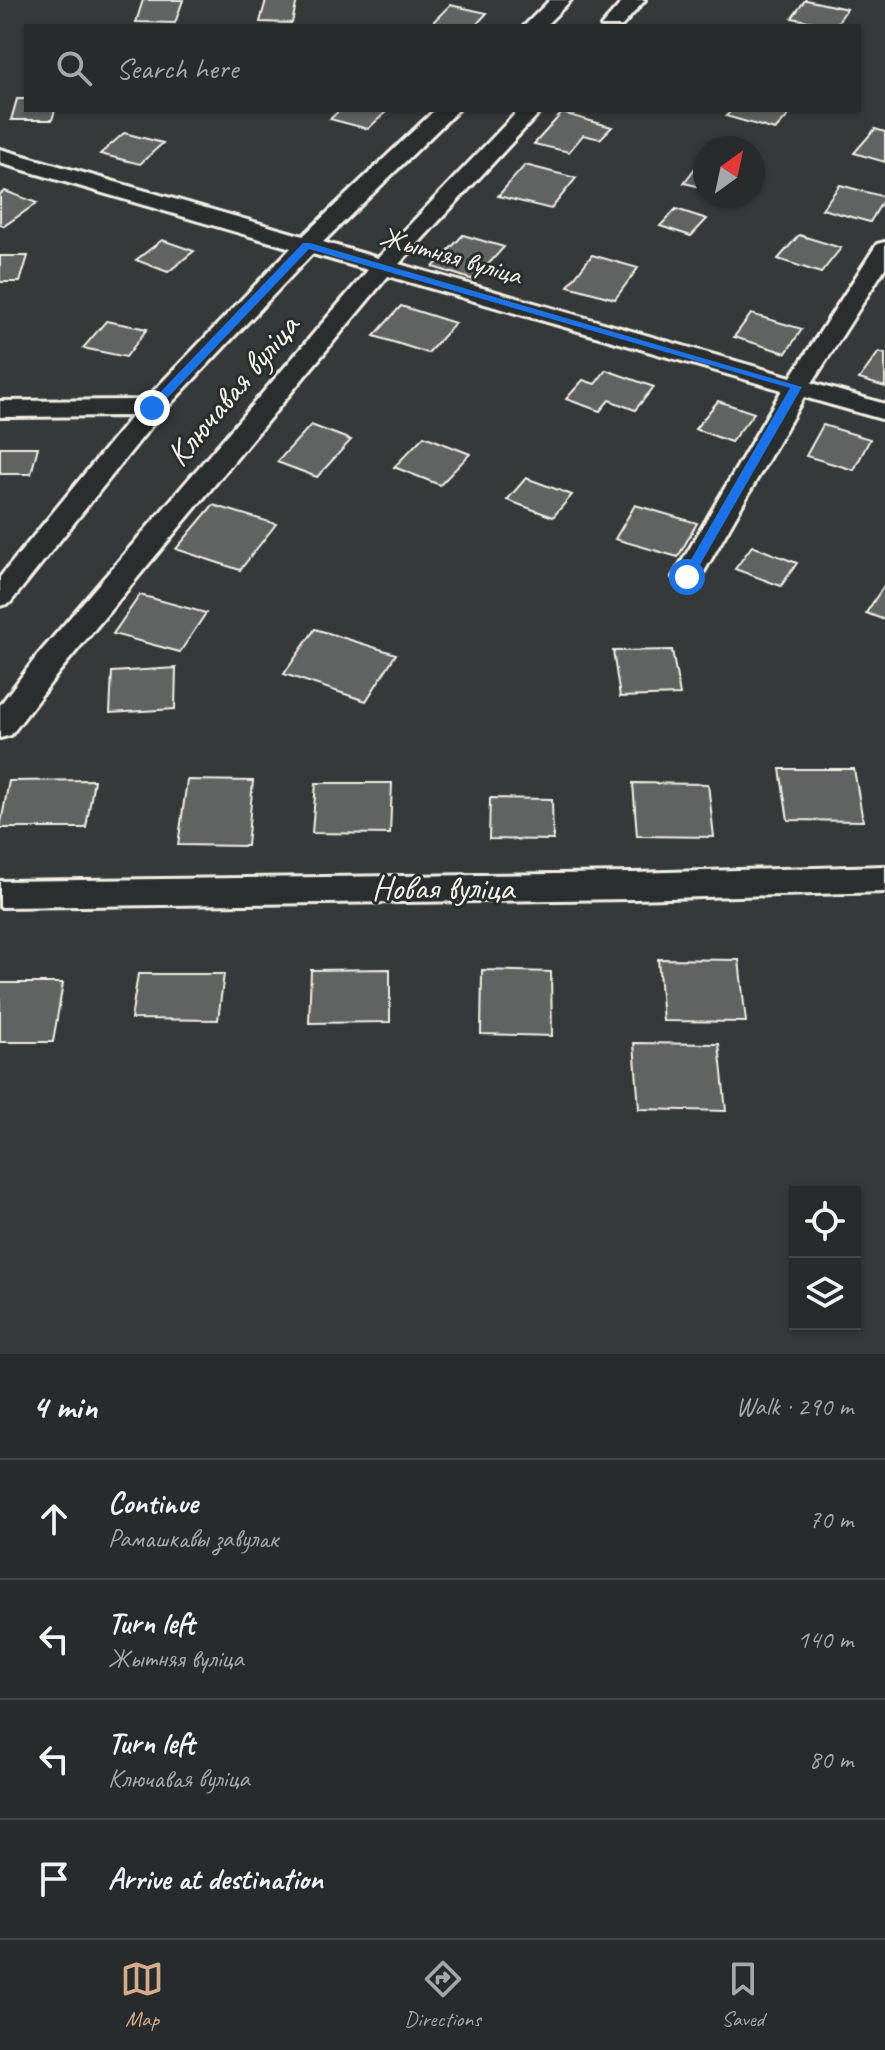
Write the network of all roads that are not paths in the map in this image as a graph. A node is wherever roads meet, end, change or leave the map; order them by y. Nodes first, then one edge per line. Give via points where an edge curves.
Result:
1 (561, 0) edge
2 (635, 0) edge
3 (536, 24) edge
4 (613, 24) edge
5 (445, 112) edge
6 (529, 112) edge
7 (0, 156) edge
8 (307, 245) junction
9 (885, 249) edge
10 (383, 267) junction
11 (797, 387) junction
12 (152, 408) junction
13 (0, 409) edge
14 (885, 412) edge
15 (687, 577) dead end
16 (0, 596) edge
17 (0, 727) edge
18 (885, 879) edge
19 (0, 894) edge

1 - 3 street
2 - 4 street
5 - 8 street, Ключавая вуліца
6 - 10 street, Ключавая вуліца
7 - 8 street, Жытняя вуліца
8 - 10 street, Жытняя вуліца
8 - 12 street, Ключавая вуліца
9 - 11 street
10 - 11 street, Жытняя вуліца
10 - 17 street, Ключавая вуліца
11 - 14 street, Жытняя вуліца
11 - 15 street
12 - 13 street
12 - 16 street, Ключавая вуліца
18 - 19 street, Новая вуліца

